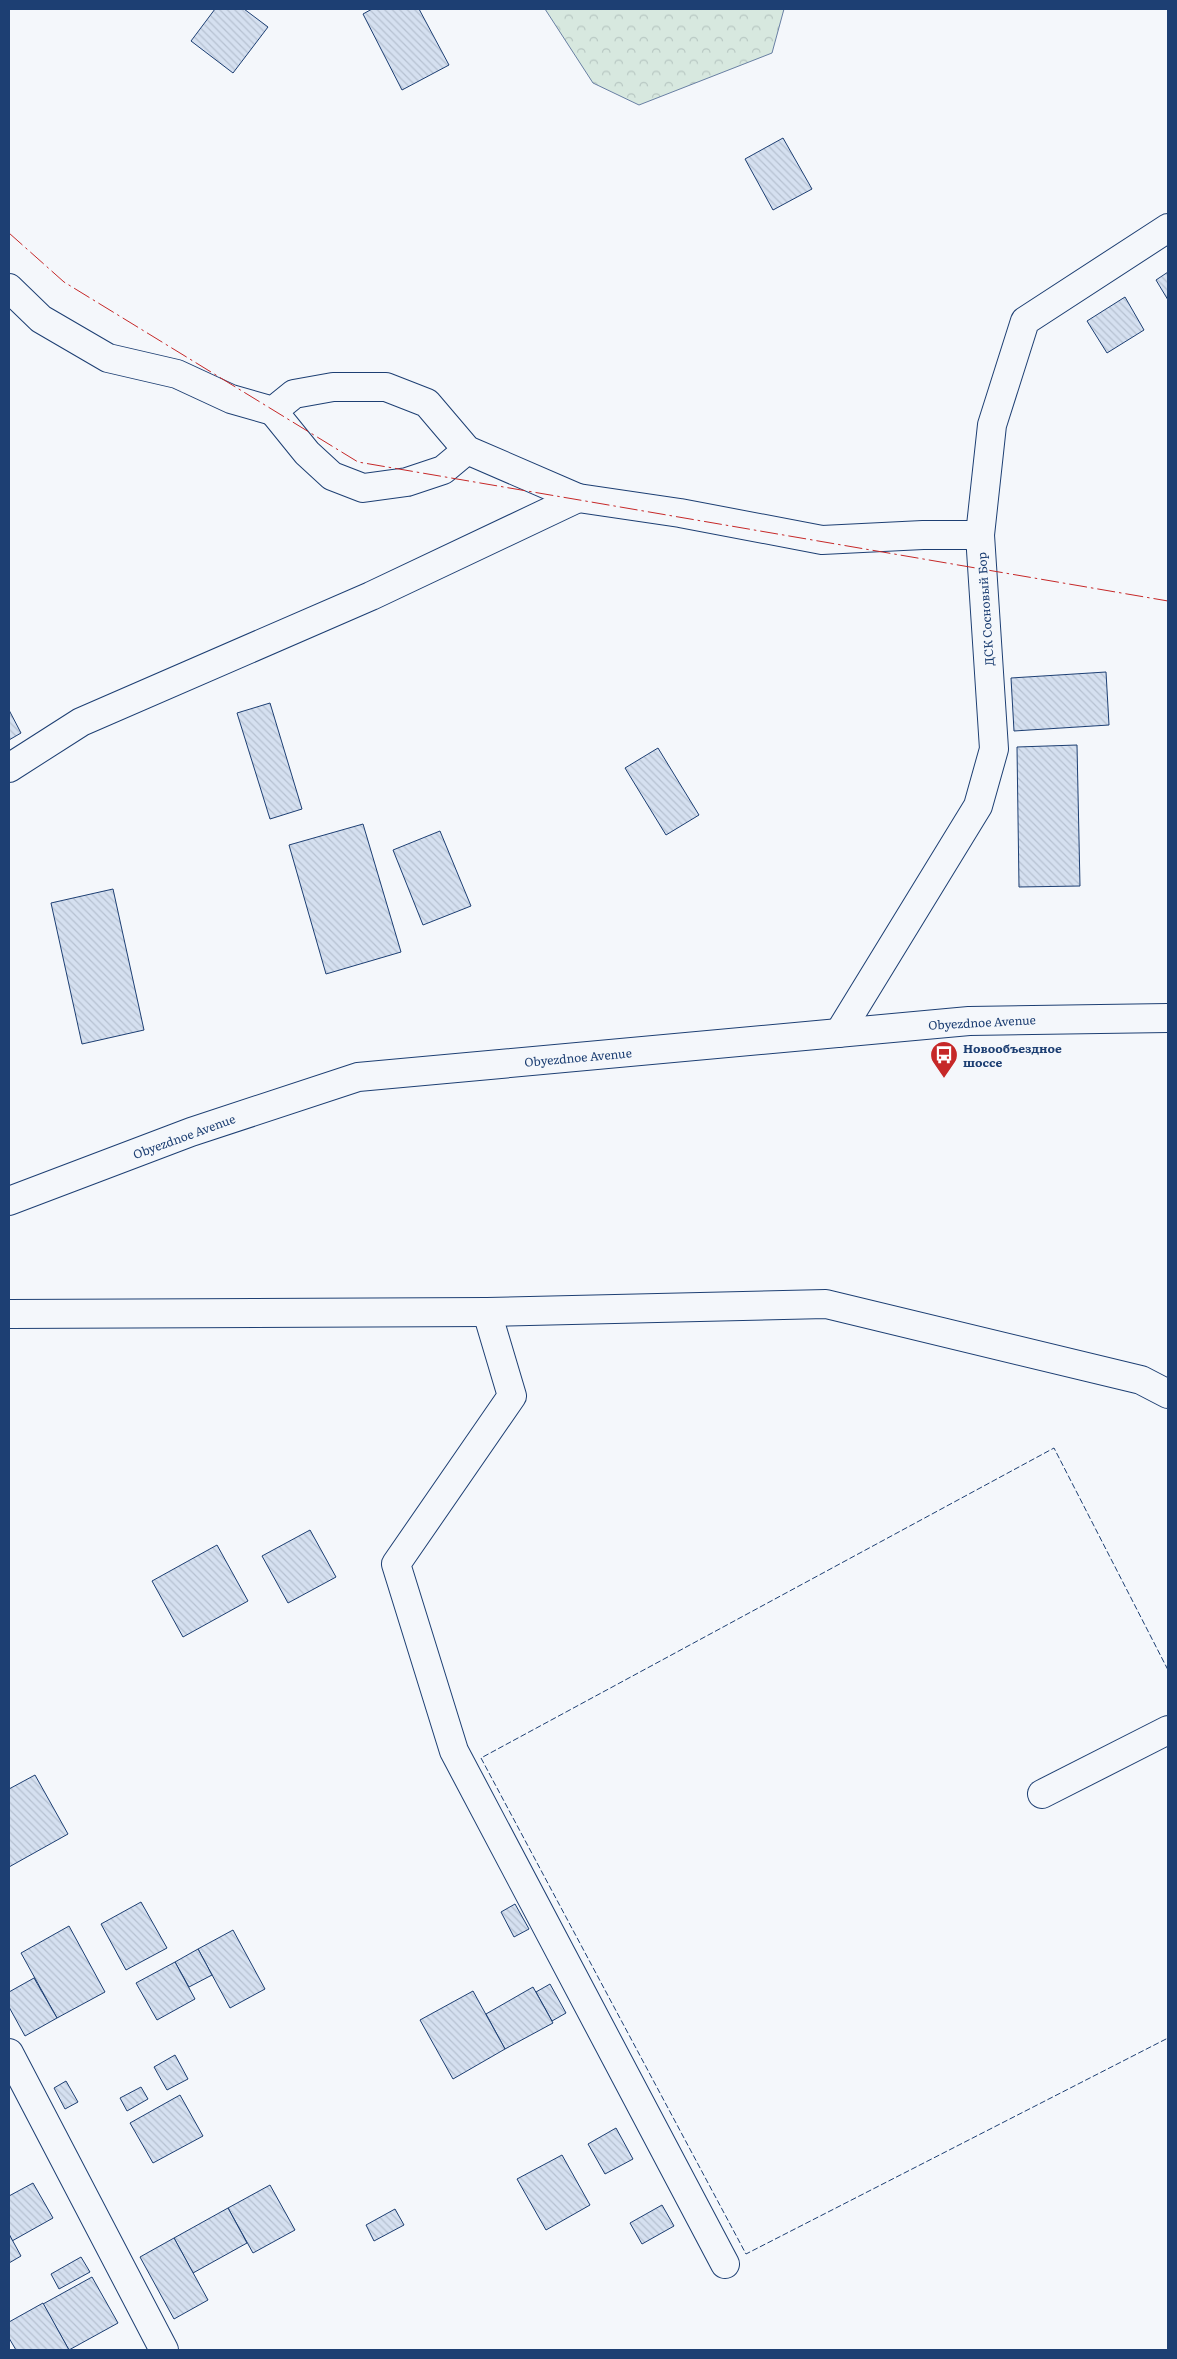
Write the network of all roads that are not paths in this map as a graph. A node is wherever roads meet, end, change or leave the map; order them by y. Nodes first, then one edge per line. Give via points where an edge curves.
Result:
1 (1168, 228) edge
2 (9, 288) edge
3 (273, 411) junction
4 (467, 450) junction
5 (578, 498) junction
6 (980, 535) junction
7 (9, 768) edge
8 (1168, 1018) edge
9 (839, 1033) junction
10 (9, 1201) edge
11 (488, 1312) junction
12 (9, 1314) edge
13 (1168, 1394) edge
14 (1168, 1730) edge
15 (1042, 1794) dead end
16 (9, 2053) edge
17 (725, 2264) dead end
18 (164, 2350) edge

1 - 6 street, ДСК Сосновый Бор via 1025,322 992,425
2 - 3 street via 41,319 108,358 176,374 231,399
3 - 4 street via 294,394 332,386 386,387 427,403
3 - 4 street via 307,453 332,476 364,488 406,482 443,470
4 - 5 street
5 - 6 street via 680,513 822,540
5 - 7 street via 371,596 81,722
6 - 9 street, ДСК Сосновый Бор via 994,748 978,806
8 - 9 street, Obyezdnoe Avenue via 969,1021
9 - 10 street, Obyezdnoe Avenue via 358,1077 191,1132
11 - 12 street
11 - 13 street via 826,1304 1141,1380
11 - 17 street via 512,1396 396,1564 454,1750
14 - 15 street
16 - 18 street

